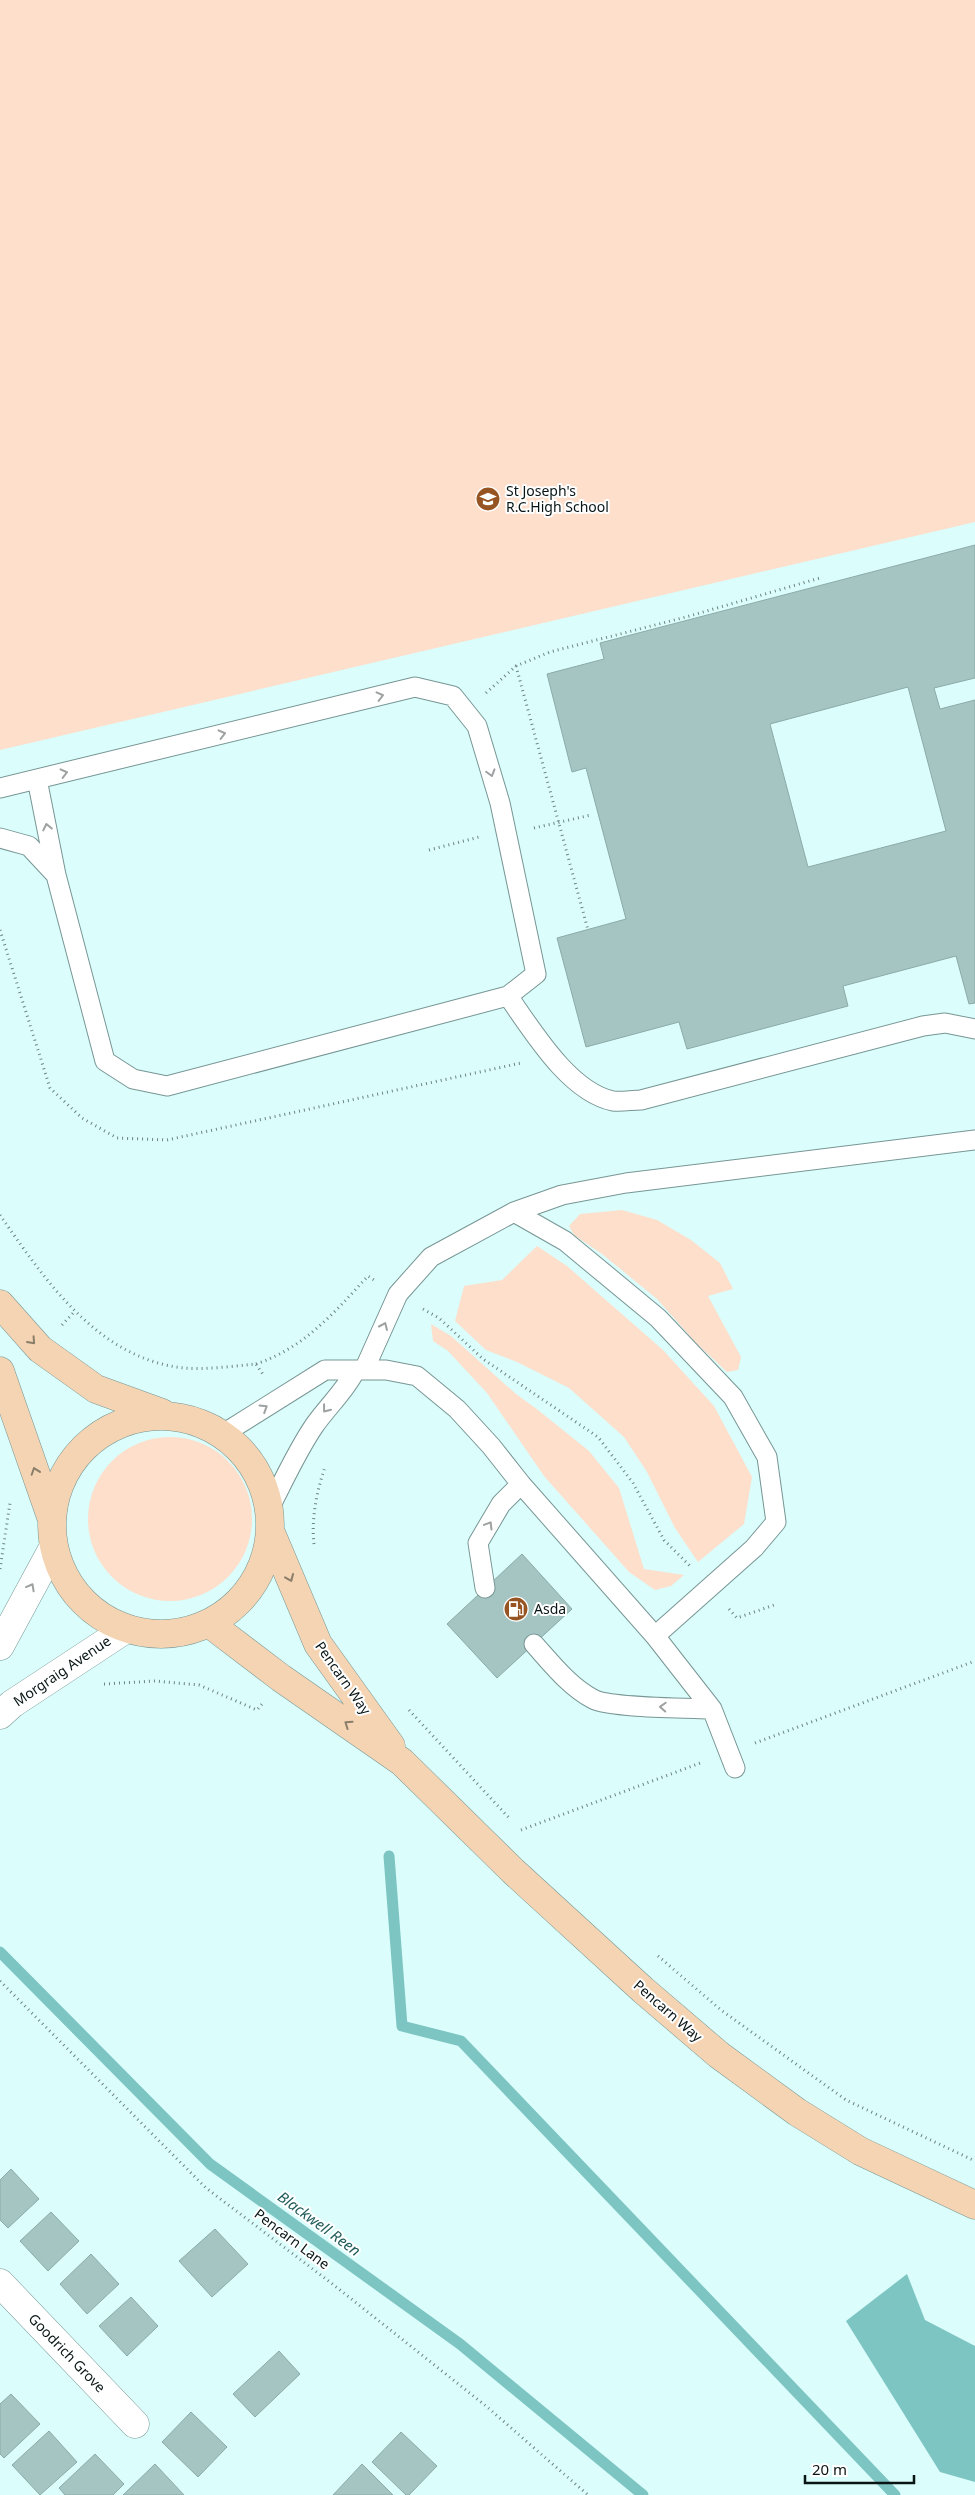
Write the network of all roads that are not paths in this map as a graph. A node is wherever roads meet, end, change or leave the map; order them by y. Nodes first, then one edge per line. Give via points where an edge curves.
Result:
1 (37, 779) junction
2 (0, 788) edge
3 (0, 838) edge
4 (56, 874) junction
5 (508, 996) junction
6 (975, 1030) edge
7 (975, 1140) edge
8 (514, 1212) junction
9 (0, 1304) edge
10 (359, 1370) junction
11 (0, 1371) edge
12 (168, 1415) junction
13 (222, 1434) junction
14 (521, 1484) junction
15 (51, 1518) junction
16 (270, 1520) junction
17 (53, 1548) junction
18 (485, 1588) dead end
19 (210, 1624) junction
20 (126, 1629) junction
21 (655, 1636) junction
22 (534, 1644) dead end
23 (0, 1646) edge
24 (712, 1709) junction
25 (0, 1715) edge
26 (402, 1762) junction
27 (735, 1768) dead end
28 (975, 2205) edge
29 (0, 2282) edge
30 (135, 2424) dead end

1 - 2 lane
4 -> 1 lane
1 -> 5 lane via 415,687 453,696 477,726 500,803 536,974
3 - 4 lane via 29,846
4 - 5 lane via 105,1061 133,1079 168,1086
5 - 6 lane via 550,1056 579,1084 613,1100 641,1100 923,1026 945,1023
7 - 8 lane via 626,1184 562,1195
10 -> 8 lane via 398,1294 432,1257
8 - 21 lane via 565,1241 658,1318 733,1397 767,1457 776,1522 754,1548
9 -> 12 street via 40,1349 96,1389
13 -> 10 lane via 325,1370
10 - 14 lane via 386,1370 418,1376 456,1409
10 -> 16 lane via 309,1432
15 -> 11 street
12 - 13 street, Pencarn Way via 197,1421
12 - 15 street via 135,1418 103,1431 77,1454 59,1484
13 - 16 street, Pencarn Way via 245,1454 260,1479
18 -> 14 lane via 478,1543 501,1504
14 - 21 lane
15 - 17 street
16 - 19 street via 265,1561 252,1586 233,1608
16 -> 26 street, Pencarn Way via 318,1644
17 - 20 street via 68,1582 92,1611
23 -> 17 street
19 - 20 street via 182,1632 154,1634
26 -> 19 street, Pencarn Way
20 - 25 street, Morgraig Avenue
21 - 24 lane
24 -> 22 lane via 594,1700 566,1680
24 - 27 lane
26 - 28 street, Pencarn Way via 520,1878 719,2055 797,2112 860,2151
29 - 30 street, Goodrich Grove

